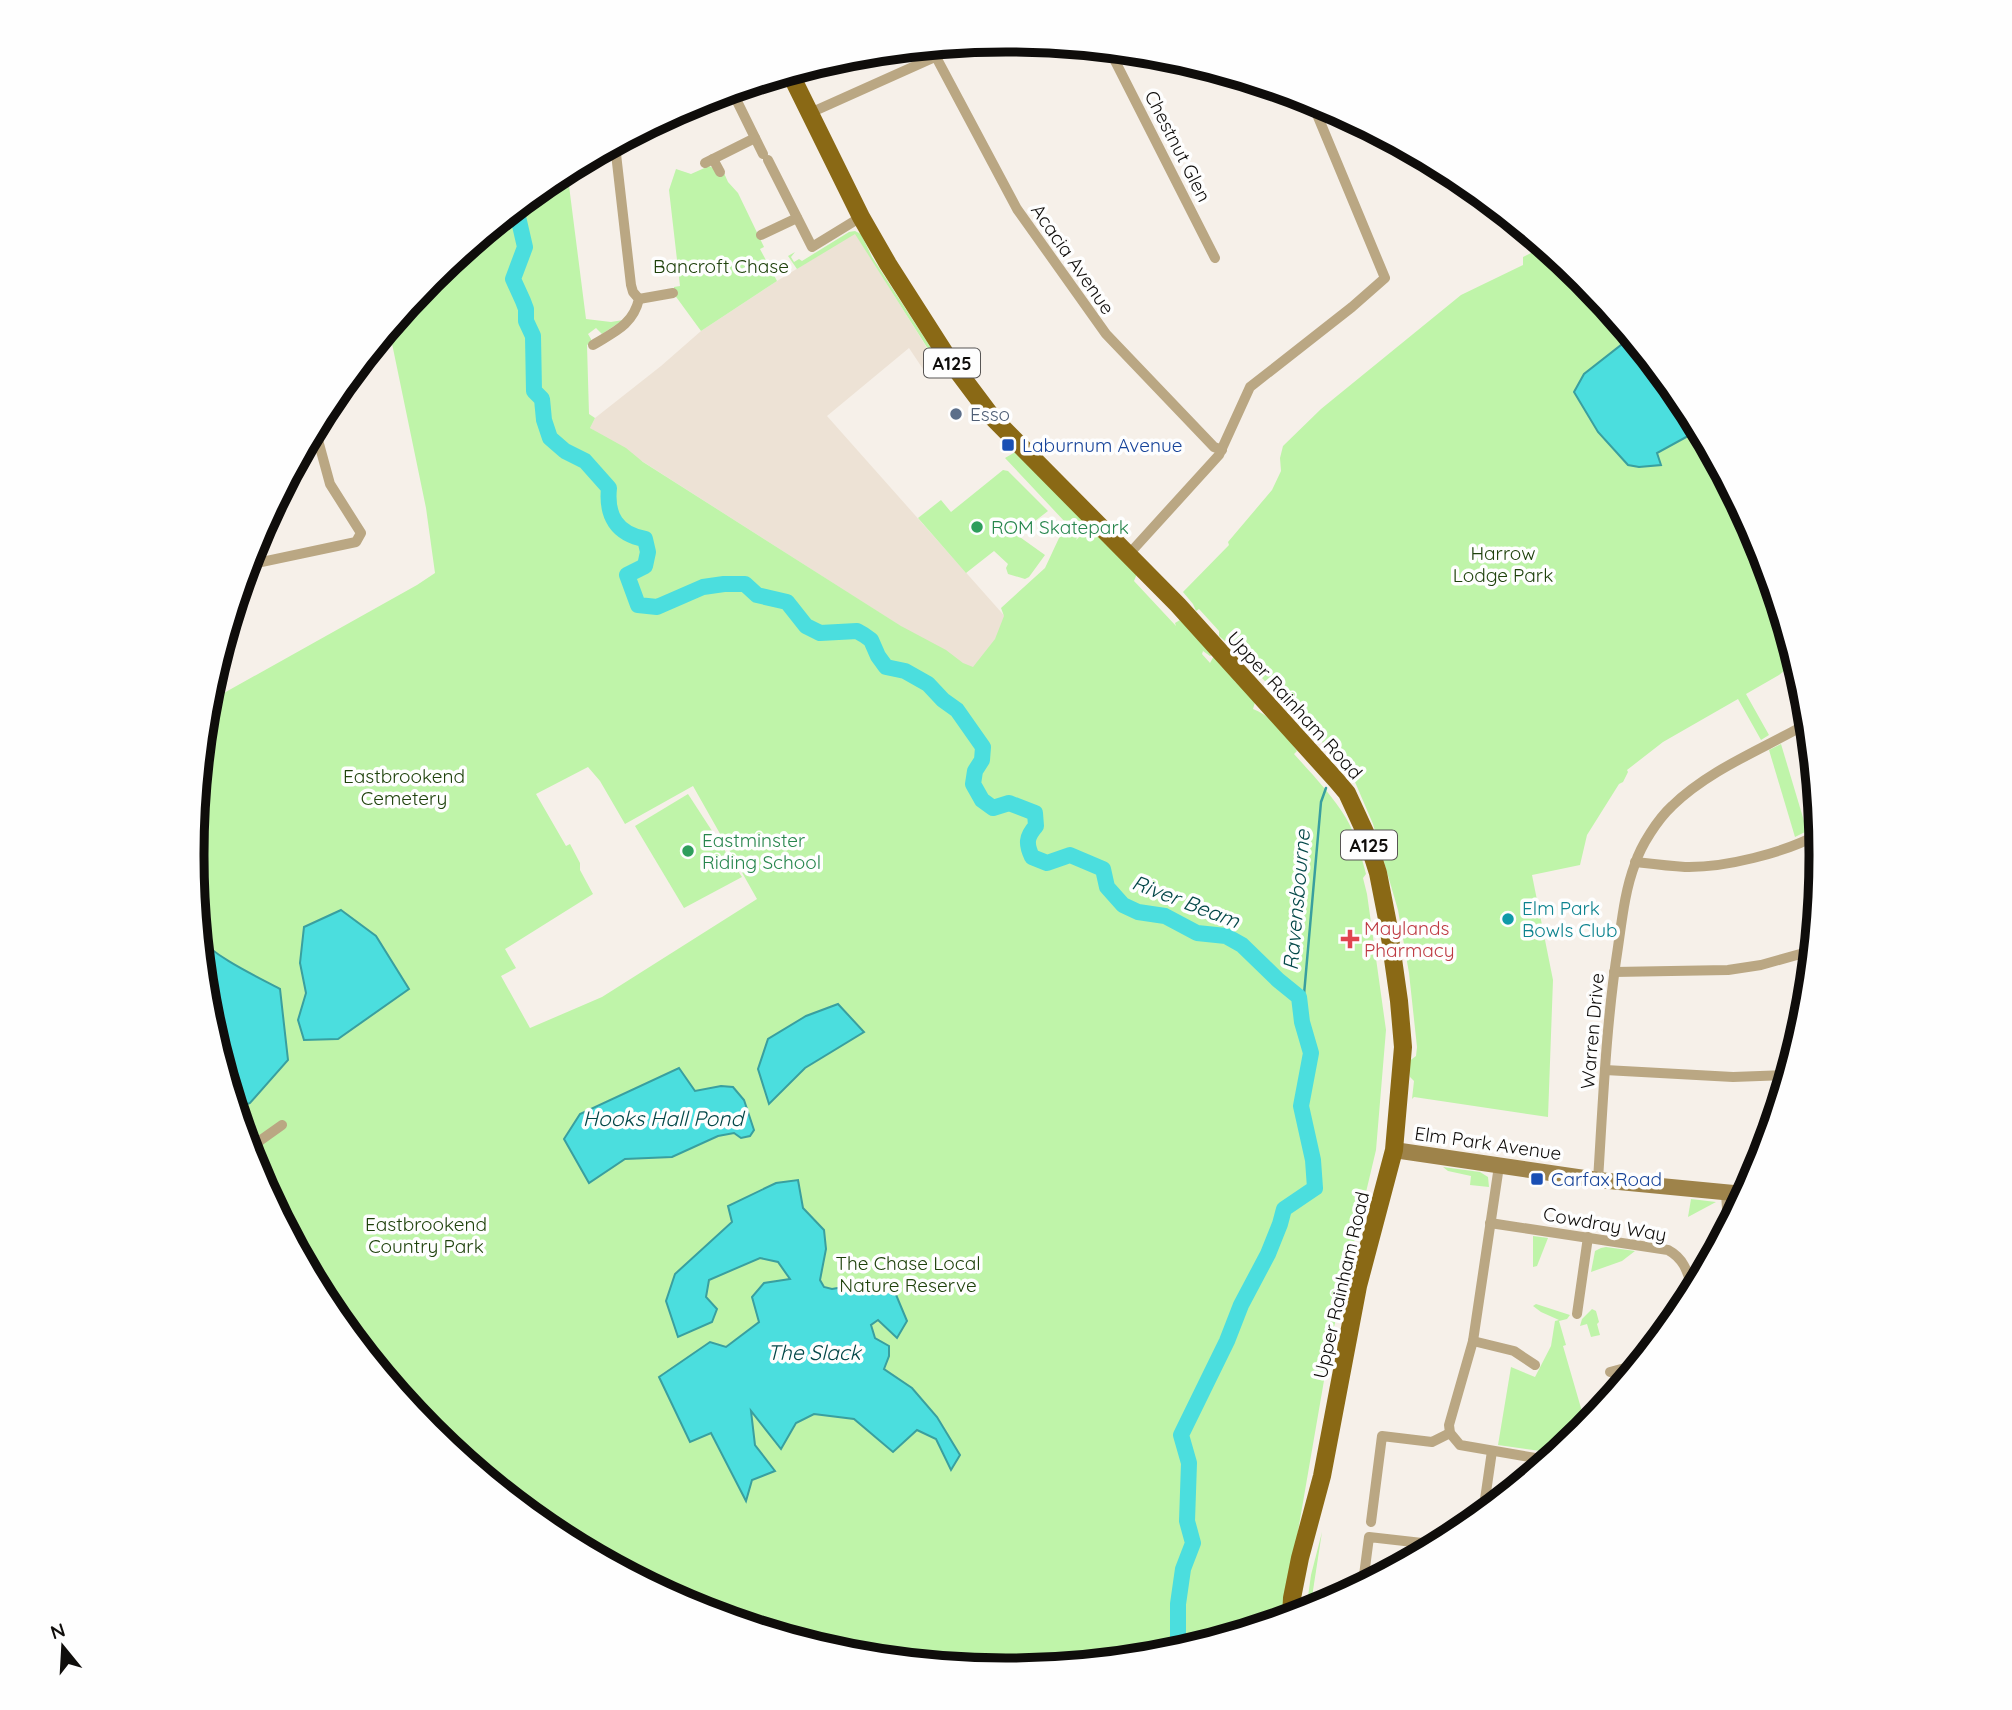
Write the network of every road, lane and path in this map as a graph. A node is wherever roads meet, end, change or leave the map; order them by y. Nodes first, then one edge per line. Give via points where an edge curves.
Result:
1 (940, 55) edge
2 (936, 57) junction
3 (1114, 60) edge
4 (794, 81) edge
5 (737, 99) edge
6 (810, 113) junction
7 (1318, 116) edge
8 (755, 138) junction
9 (616, 154) edge
10 (720, 172) dead end
11 (861, 217) junction
12 (797, 218) junction
13 (761, 236) dead end
14 (812, 247) junction
15 (801, 254) dead end
16 (1215, 258) dead end
17 (673, 293) dead end
18 (639, 299) junction
19 (593, 345) dead end
20 (318, 443) edge
21 (1222, 450) junction
22 (1129, 554) junction
23 (259, 562) edge
24 (1798, 729) edge
25 (1808, 839) edge
26 (1635, 862) junction
27 (1803, 953) edge
28 (1614, 972) junction
29 (1605, 1070) junction
30 (1777, 1075) edge
31 (282, 1125) dead end
32 (257, 1142) edge
33 (1394, 1150) junction
34 (1499, 1166) junction
35 (1598, 1180) junction
36 (1726, 1193) junction
37 (1733, 1193) edge
38 (1727, 1208) edge
39 (1490, 1223) junction
40 (1588, 1237) junction
41 (1688, 1276) edge
42 (1577, 1314) dead end
43 (1473, 1341) junction
44 (1535, 1365) dead end
45 (1622, 1369) edge
46 (1611, 1372) dead end
47 (1450, 1433) junction
48 (1492, 1451) junction
49 (1535, 1458) edge
50 (1485, 1499) edge
51 (1371, 1522) dead end
52 (1419, 1543) edge
53 (1364, 1573) edge
54 (1292, 1604) edge

1 - 2 street
2 - 6 street
2 - 21 street, Acacia Avenue via 1017,209 1106,334
3 - 16 street, Chestnut Glen
4 - 6 main road, Upper Rainham Road / A125
5 - 8 street
6 - 11 main road, Upper Rainham Road / A125
7 - 21 street via 1385,278 1250,387
8 - 10 street via 709,161
8 - 12 street
9 - 18 street via 631,285
11 - 14 street
11 - 22 main road, Upper Rainham Road / A125 via 944,351 992,417
12 - 13 street
12 - 14 street
14 - 15 street
17 - 18 street
18 - 19 street via 627,323
20 - 23 street via 330,484 361,533 356,542
21 - 22 street
22 - 33 main road, Upper Rainham Road / A125 via 1336,780 1365,832 1386,915 1403,1037
24 - 26 street, Warren Drive via 1693,789 1672,806
25 - 26 street via 1738,861 1687,867
26 - 28 street, Warren Drive
27 - 28 street via 1728,970
28 - 29 street, Warren Drive
29 - 30 street
29 - 35 street, Warren Drive
31 - 32 street
33 - 34 street, Elm Park Avenue
33 - 54 main road, Upper Rainham Road / A125 via 1358,1286 1322,1476
34 - 35 street, Elm Park Avenue
34 - 39 street
35 - 36 street, Elm Park Avenue
36 - 37 street, Elm Park Avenue
36 - 38 street
39 - 40 street, Cowdray Way
39 - 43 street
40 - 41 street, Cowdray Way via 1673,1253
40 - 42 street
43 - 44 street via 1514,1351
43 - 47 street
45 - 46 street
47 - 48 street via 1460,1445
47 - 51 street via 1432,1442 1382,1436
48 - 49 street
48 - 50 street
52 - 53 street via 1369,1537

